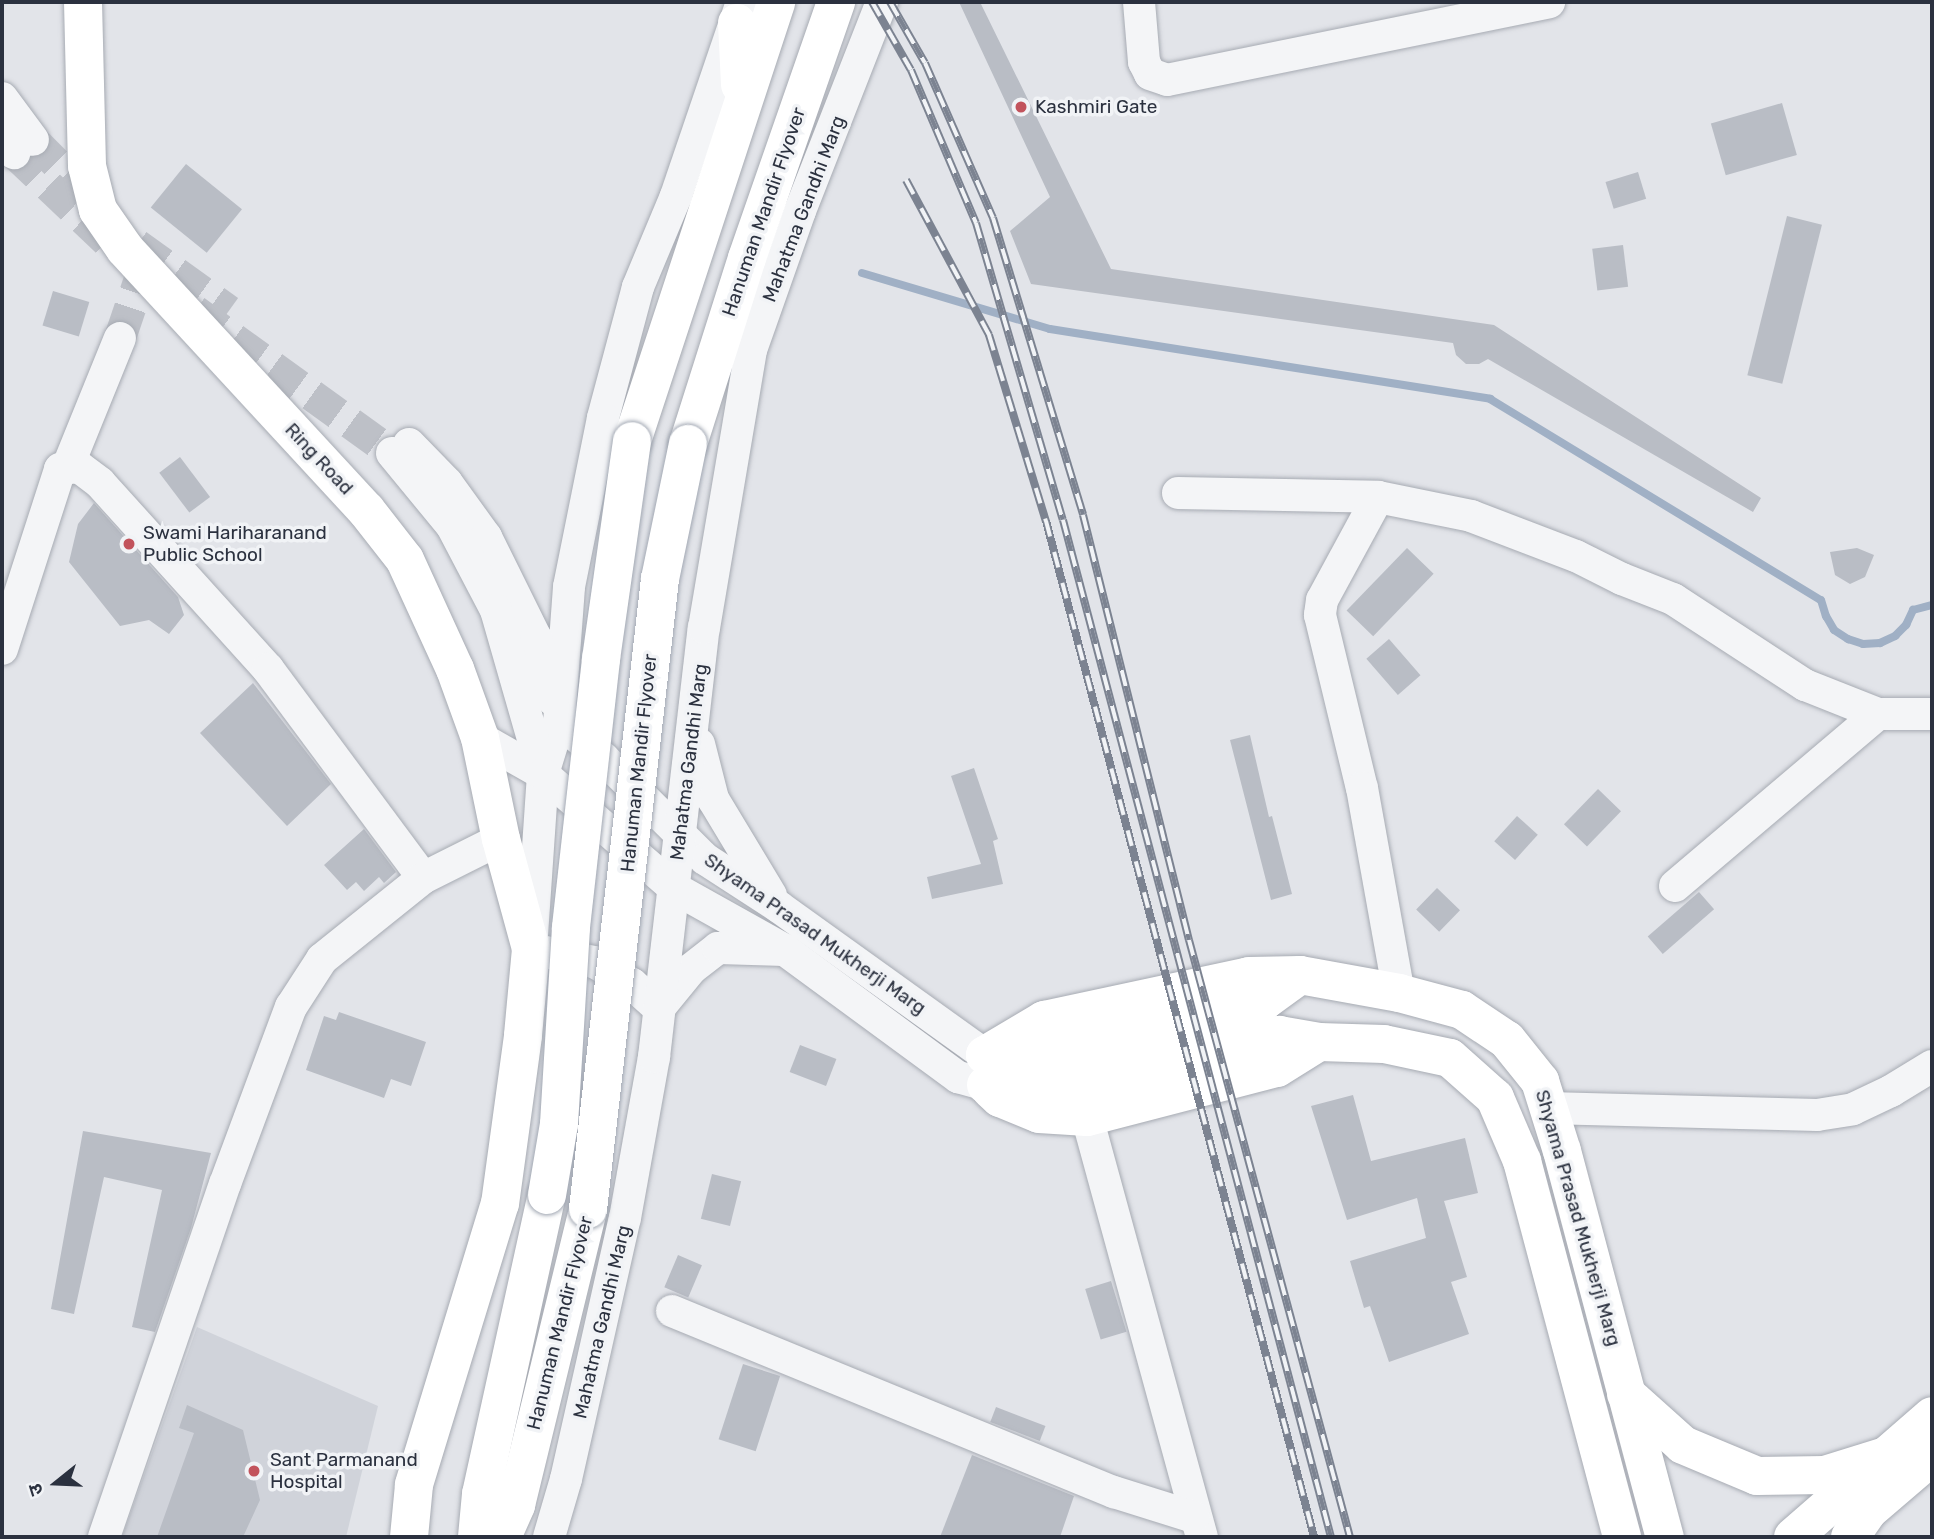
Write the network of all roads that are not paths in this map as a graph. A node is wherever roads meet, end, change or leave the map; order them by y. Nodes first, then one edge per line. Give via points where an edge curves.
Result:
1 (83, 2) edge
2 (776, 2) edge
3 (836, 2) edge
4 (882, 2) edge
5 (1139, 2) edge
6 (1549, 2) edge
7 (740, 12) edge
8 (2, 98) edge
9 (740, 104) junction
10 (16, 143) tunnel mouth
11 (120, 338) tunnel mouth
12 (68, 466) junction
13 (1178, 493) dead end
14 (1378, 496) junction
15 (2, 649) edge
16 (1878, 714) junction
17 (1932, 714) edge
18 (559, 722) junction
19 (695, 729) junction
20 (480, 738) junction
21 (543, 774) junction
22 (680, 832) junction
23 (501, 839) junction
24 (423, 878) junction
25 (1675, 886) dead end
26 (674, 888) junction
27 (779, 907) junction
28 (531, 949) junction
29 (785, 950) junction
30 (1399, 992) junction
31 (659, 1008) junction
32 (1319, 1042) junction
33 (1932, 1066) edge
34 (986, 1070) junction
35 (1548, 1108) junction
36 (1087, 1117) junction
37 (672, 1311) dead end
38 (1626, 1394) junction
39 (1932, 1416) edge
40 (1886, 1456) junction
41 (1932, 1456) edge
42 (1608, 1486) junction
43 (500, 1512) edge
44 (1198, 1527) edge
45 (1858, 1528) edge
46 (104, 1537) edge
47 (409, 1537) edge
48 (477, 1537) edge
49 (550, 1537) edge
50 (1607, 1537) edge
51 (1622, 1537) edge
52 (1665, 1537) edge
53 (1793, 1537) edge

1 - 20 main road, Ring Road via 87,166 98,210 125,249 366,510 405,560 455,668
2 - 9 main road
3 - 43 main road, Hanuman Mandir Flyover, bridge via 688,444 660,579 587,1209
4 - 19 street, Mahatma Gandhi Marg via 751,349 704,628
5 - 6 street via 1144,62 1150,74 1167,80
7 - 9 main road
7 - 18 street via 639,288 603,418 569,587
8 - 10 street
9 - 43 main road, Hanuman Mandir Flyover, bridge via 632,441 601,659 573,914 559,1124
11 - 12 street
12 - 15 street via 60,469
12 - 24 street via 79,467 100,484 268,669
13 - 14 street
14 - 16 street via 1471,516 1576,556 1673,599 1805,685
14 - 30 street via 1320,607 1362,788
16 - 17 street
16 - 25 street
18 - 21 street
18 - 21 street via 536,638 486,537 447,483 399,447 452,526 496,610
18 - 22 street, Shyama Prasad Mukherji Marg
19 - 22 street, Mahatma Gandhi Marg
19 - 27 street via 713,799
20 - 21 street, Shyama Prasad Mukherji Marg
20 - 23 main road, Ring Road
21 - 26 street, Shyama Prasad Mukherji Marg
21 - 28 street
22 - 26 street, Mahatma Gandhi Marg
22 - 27 street, Shyama Prasad Mukherji Marg via 705,859
23 - 24 street
23 - 28 main road, Ring Road
24 - 46 street via 322,959 291,1007
26 - 29 street, Shyama Prasad Mukherji Marg
26 - 31 street, Mahatma Gandhi Marg
27 - 34 street, Shyama Prasad Mukherji Marg
28 - 31 street via 594,962 632,984
28 - 47 main road via 500,1203 414,1485
29 - 31 street via 718,948 691,969
29 - 34 street, Shyama Prasad Mukherji Marg via 957,1077
30 - 34 main road, Shyama Prasad Mukherji Marg via 1300,975 1249,976 1044,1020
30 - 35 main road, Shyama Prasad Mukherji Marg via 1462,1010 1507,1040 1540,1081
31 - 49 street, Mahatma Gandhi Marg via 625,1218
32 - 34 main road, Shyama Prasad Mukherji Marg via 1279,1035 1081,1082 1044,1086
32 - 36 main road, Shyama Prasad Mukherji Marg via 1278,1068
32 - 42 main road, Shyama Prasad Mukherji Marg via 1384,1044 1450,1058 1495,1098 1522,1161
33 - 35 street via 1853,1109 1817,1115
34 - 36 main road, Shyama Prasad Mukherji Marg via 1000,1098 1039,1114
35 - 38 main road, Shyama Prasad Mukherji Marg
36 - 44 street
37 - 44 street
38 - 40 main road via 1683,1445 1757,1476 1825,1475
38 - 52 main road, Shyama Prasad Mukherji Marg
39 - 40 main road
40 - 53 main road
41 - 45 main road
42 - 50 main road
42 - 51 main road, Shyama Prasad Mukherji Marg
43 - 48 main road, Hanuman Mandir Flyover

